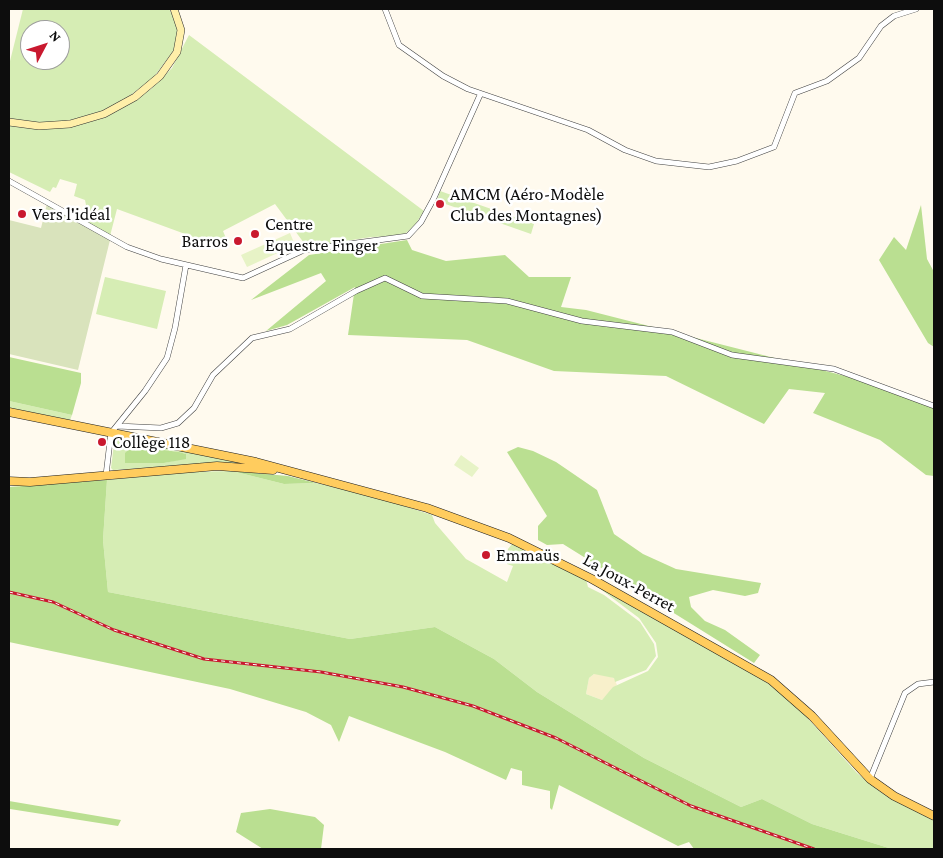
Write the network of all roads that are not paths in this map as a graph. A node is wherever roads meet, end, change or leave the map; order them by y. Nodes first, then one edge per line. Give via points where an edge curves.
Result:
1 (174, 9) edge
2 (385, 9) edge
3 (916, 9) edge
4 (480, 95) junction
5 (9, 122) edge
6 (9, 181) edge
7 (186, 265) junction
8 (934, 406) edge
9 (9, 412) edge
10 (117, 426) junction
11 (111, 433) junction
12 (106, 475) junction
13 (305, 475) junction
14 (9, 481) edge
15 (934, 682) edge
16 (870, 779) junction
17 (934, 816) edge

1 - 5 main road via 181,30 177,52 160,76 135,97 104,114 70,124 39,126
2 - 4 street via 399,45 443,76
3 - 4 street via 894,16 881,26 859,58 827,81 795,93 774,147 709,168 656,161 625,150 588,130
4 - 7 street via 433,200 421,222 408,236 304,250 243,278
6 - 7 street via 127,247
7 - 10 street via 167,358
8 - 10 street via 834,369 732,355 672,332 582,321 507,301 422,296 384,278 290,329 252,338 213,375 194,408 178,423 161,428
9 - 11 main road, La Joux-Perret
10 - 11 street
11 - 12 street
11 - 13 main road, La Joux-Perret
12 - 13 main road, La Joux-Perret via 217,466
12 - 14 main road, La Joux-Perret
13 - 16 main road, La Joux-Perret via 473,523 533,548 592,579 771,680 800,704
15 - 16 street via 918,684 905,693
16 - 17 main road, La Joux-Perret via 894,796

